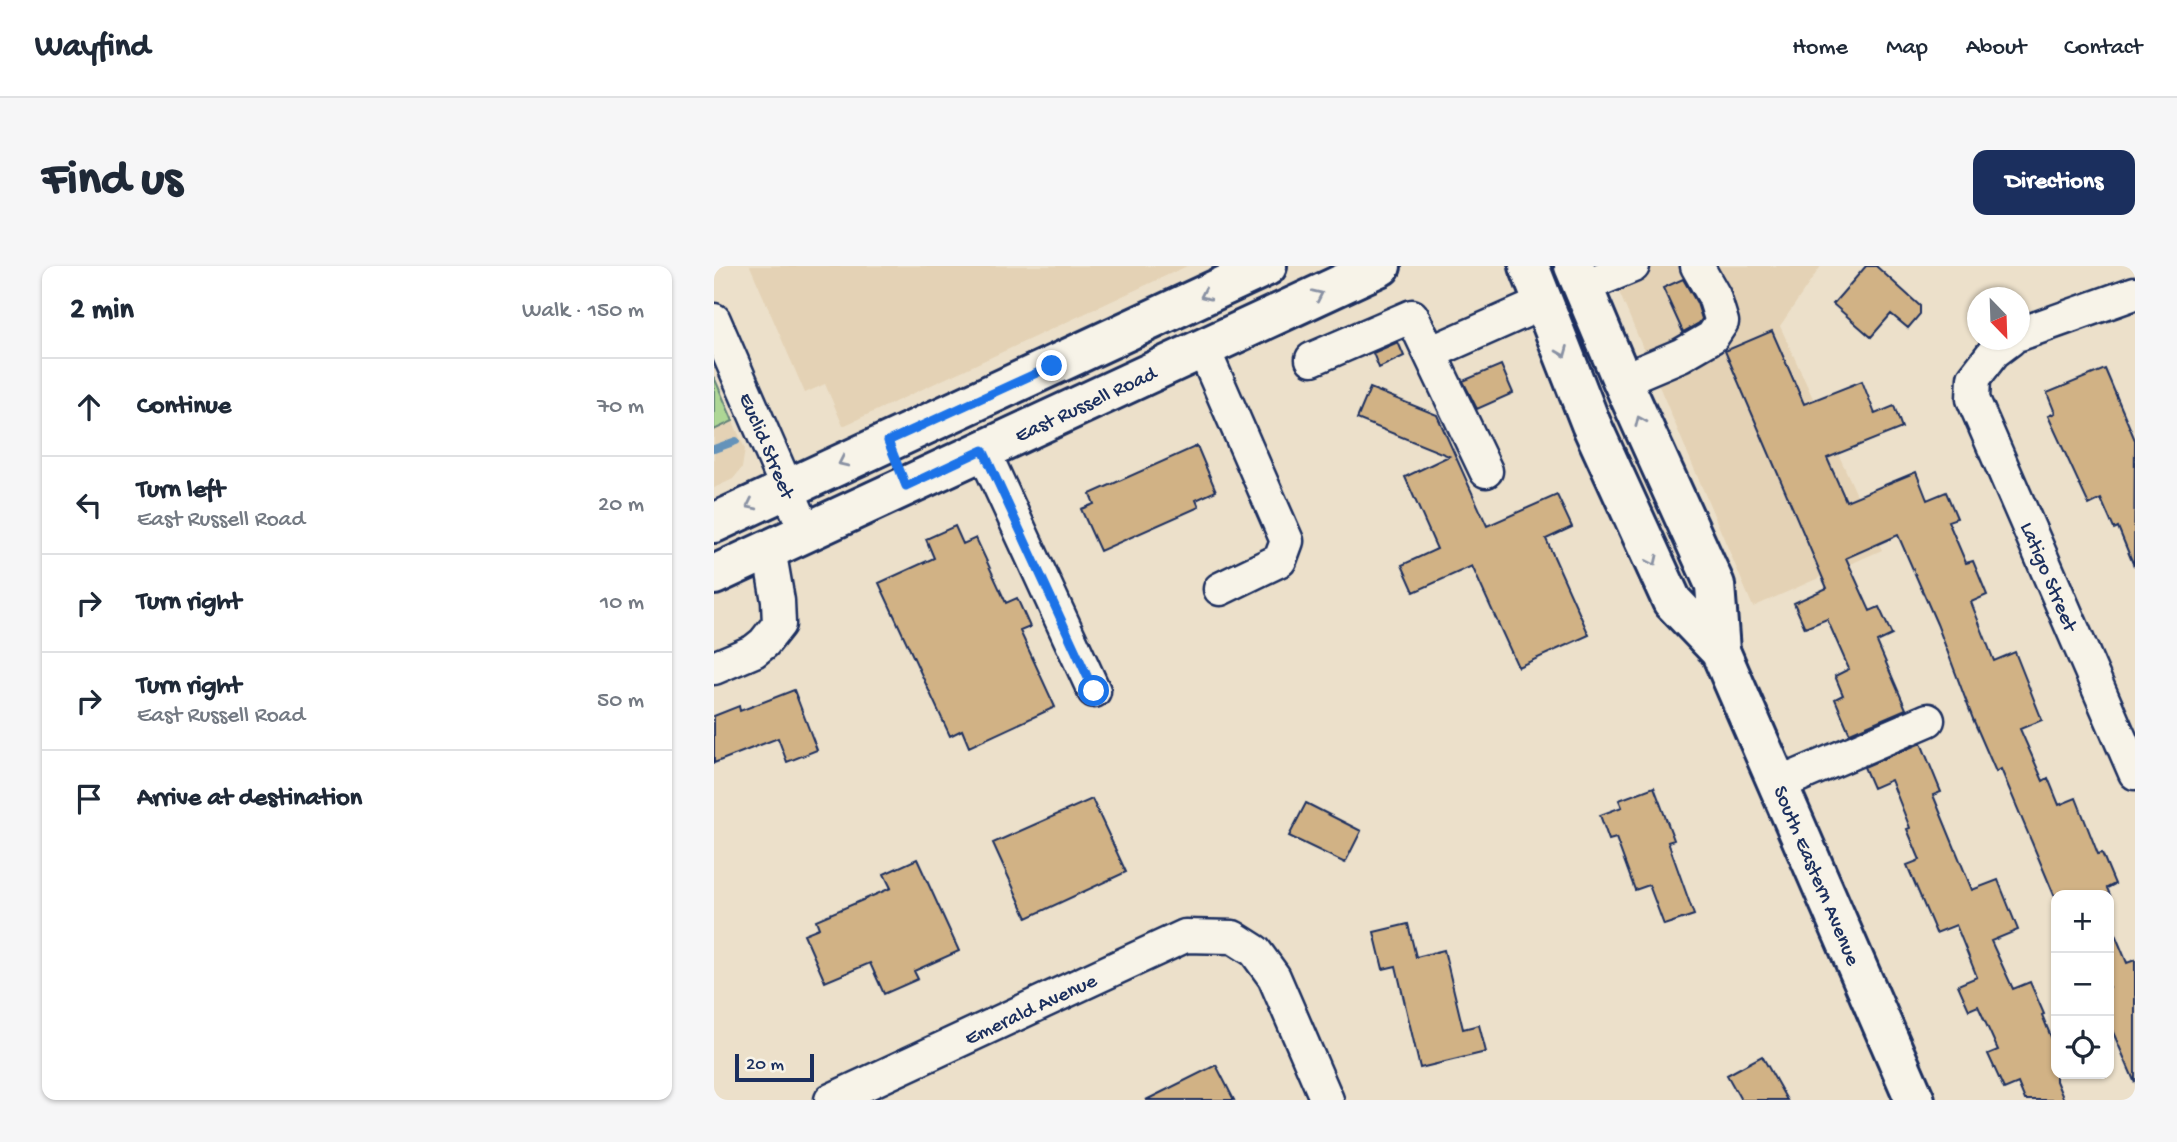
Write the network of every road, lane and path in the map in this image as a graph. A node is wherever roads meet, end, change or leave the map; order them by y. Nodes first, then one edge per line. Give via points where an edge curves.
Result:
1 (1267, 266) edge
2 (1381, 266) edge
3 (1529, 266) edge
4 (1633, 266) edge
5 (1697, 266) edge
6 (1578, 277) edge
7 (2135, 293) edge
8 (1543, 303) junction
9 (714, 320) edge
10 (2030, 330) edge
11 (1203, 348) junction
12 (1997, 350) edge
13 (1430, 353) junction
14 (1312, 359) dead end
15 (1622, 380) junction
16 (888, 441) junction
17 (983, 450) junction
18 (1486, 471) dead end
19 (906, 486) junction
20 (787, 488) junction
21 (714, 523) edge
22 (806, 532) junction
23 (769, 550) junction
24 (714, 575) edge
25 (1220, 589) dead end
26 (1720, 651) junction
27 (714, 668) edge
28 (1094, 691) dead end
29 (1928, 720) dead end
30 (2135, 773) edge
31 (1779, 784) junction
32 (831, 1100) edge
33 (1327, 1100) edge
34 (1915, 1100) edge

1 -> 16 main road
11 -> 2 main road, East Russell Road
3 - 8 main road, South Eastern Avenue
4 - 6 street
5 - 15 street via 1722,322 1712,337 1681,355
6 - 15 main road, South Eastern Avenue
7 - 10 street
8 - 13 street
8 -> 26 main road, South Eastern Avenue via 1591,424 1672,601
9 - 20 street, Euclid Street
11 - 17 main road, East Russell Road
11 - 25 street via 1287,541 1280,560
12 - 30 street, Latigo Street via 1974,378 1973,399
13 - 14 street via 1412,316
13 - 18 street
26 -> 15 main road, South Eastern Avenue via 1715,585
16 - 19 main road
16 -> 20 main road
17 - 19 main road, East Russell Road
17 - 28 street
19 - 22 main road, East Russell Road
20 -> 21 main road
20 - 22 street, Euclid Street
22 - 23 main road, East Russell Road
23 - 24 main road, East Russell Road
23 - 27 street via 779,624 754,651
26 - 31 main road, South Eastern Avenue
29 - 31 street
31 - 34 main road, South Eastern Avenue
32 - 33 street, Emerald Avenue via 1185,936 1233,937 1255,951 1274,977

